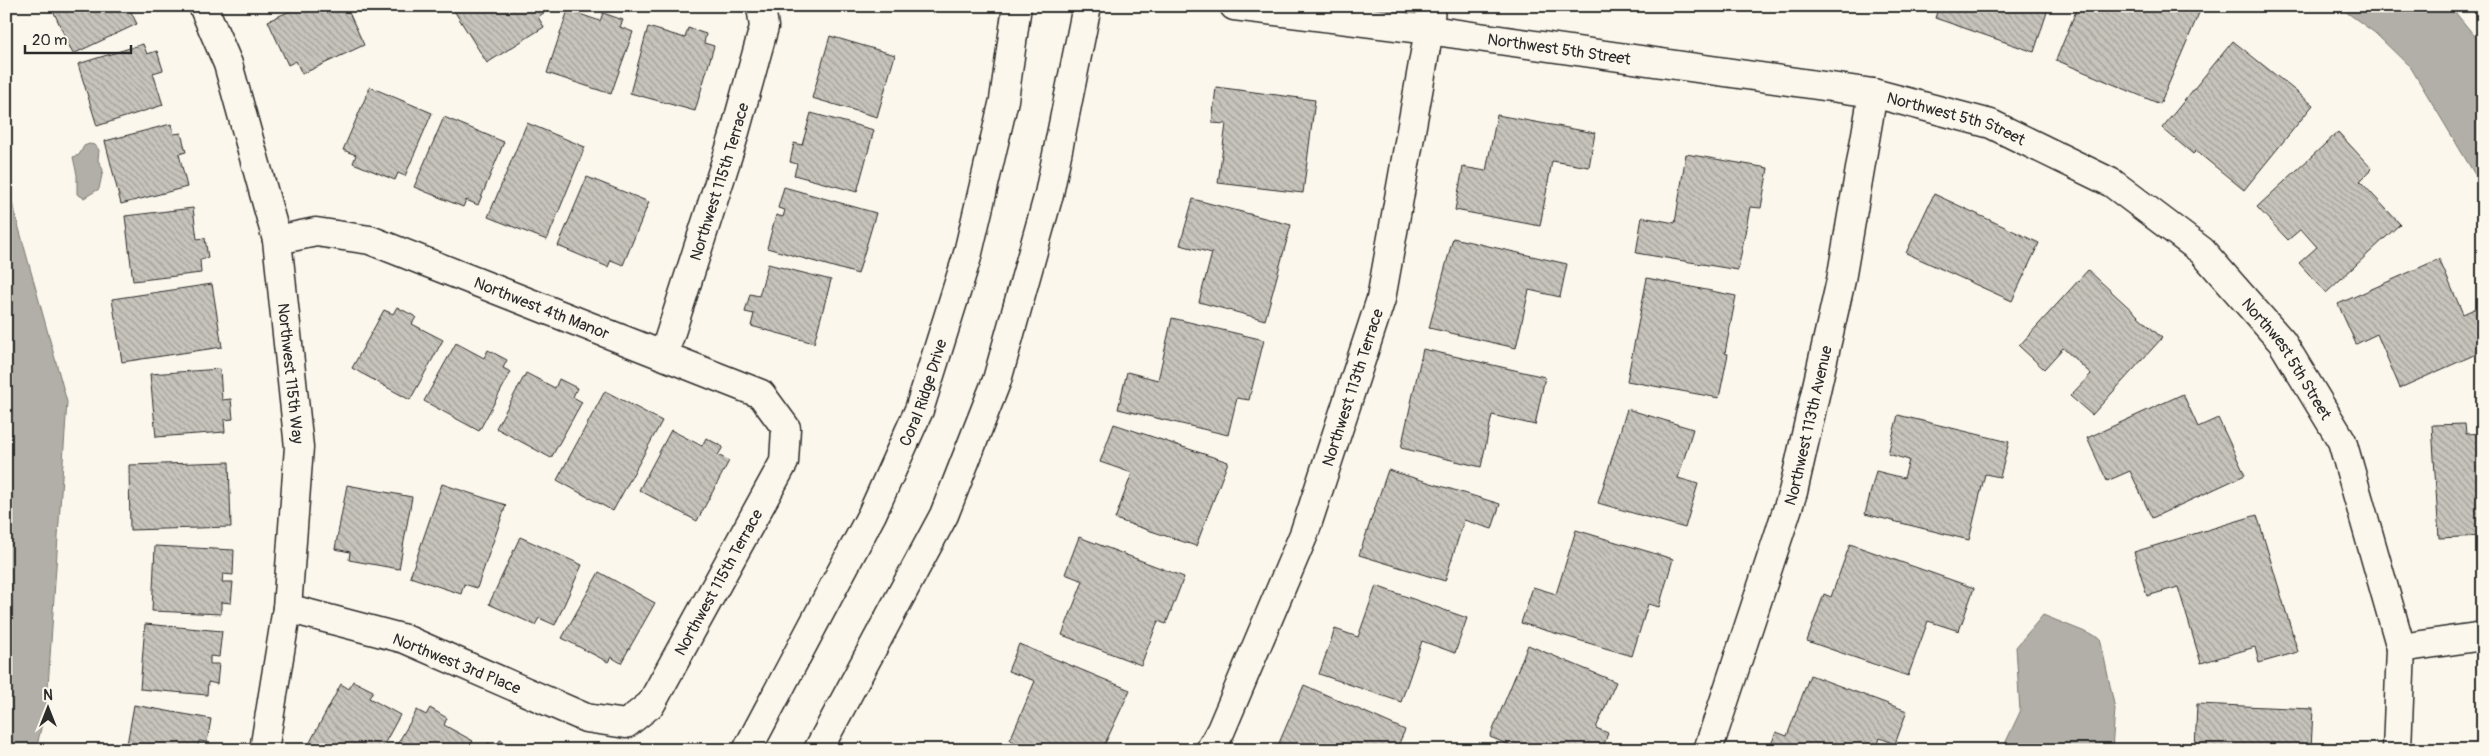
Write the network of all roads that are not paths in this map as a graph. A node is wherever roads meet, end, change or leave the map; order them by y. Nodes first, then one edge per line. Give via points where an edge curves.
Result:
1 (203, 6) edge
2 (761, 6) edge
3 (1013, 6) edge
4 (1018, 6) edge
5 (1087, 6) edge
6 (1234, 6) edge
7 (1430, 18) edge
8 (1873, 92) junction
9 (277, 240) junction
10 (664, 354) junction
11 (786, 428) joint
12 (287, 608) junction
13 (2483, 636) edge
14 (2402, 648) junction
15 (626, 724) joint
16 (264, 750) edge
17 (747, 750) edge
18 (818, 750) edge
19 (1210, 750) edge
20 (1708, 750) edge
21 (2397, 750) edge

1 - 9 street, Northwest 115th Way via 228,64
2 - 10 street, Northwest 115th Terrace via 764,27 733,139
3 - 4 street
4 - 17 street, Coral Ridge Drive via 1004,100 967,257 920,410 872,514
5 - 18 street via 1049,194 997,380 944,515
6 - 7 street, Northwest 5th Street
7 - 8 street, Northwest 5th Street
7 - 19 street, Northwest 113th Terrace via 1381,299 1304,534
8 - 14 street, Northwest 5th Street via 1992,124 2112,183 2202,251 2282,342 2342,441
8 - 20 street, Northwest 113th Avenue via 1841,280 1793,492
9 - 10 street, Northwest 4th Manor via 316,232 370,240
9 - 12 street, Northwest 115th Way via 299,447
10 - 11 street, Northwest 4th Manor via 761,394
11 - 15 street, Northwest 115th Terrace via 784,462 651,704
12 - 15 street, Northwest 3rd Place via 405,639 586,718
12 - 16 street, Northwest 115th Way
13 - 14 street
14 - 21 street, Northwest 5th Street

